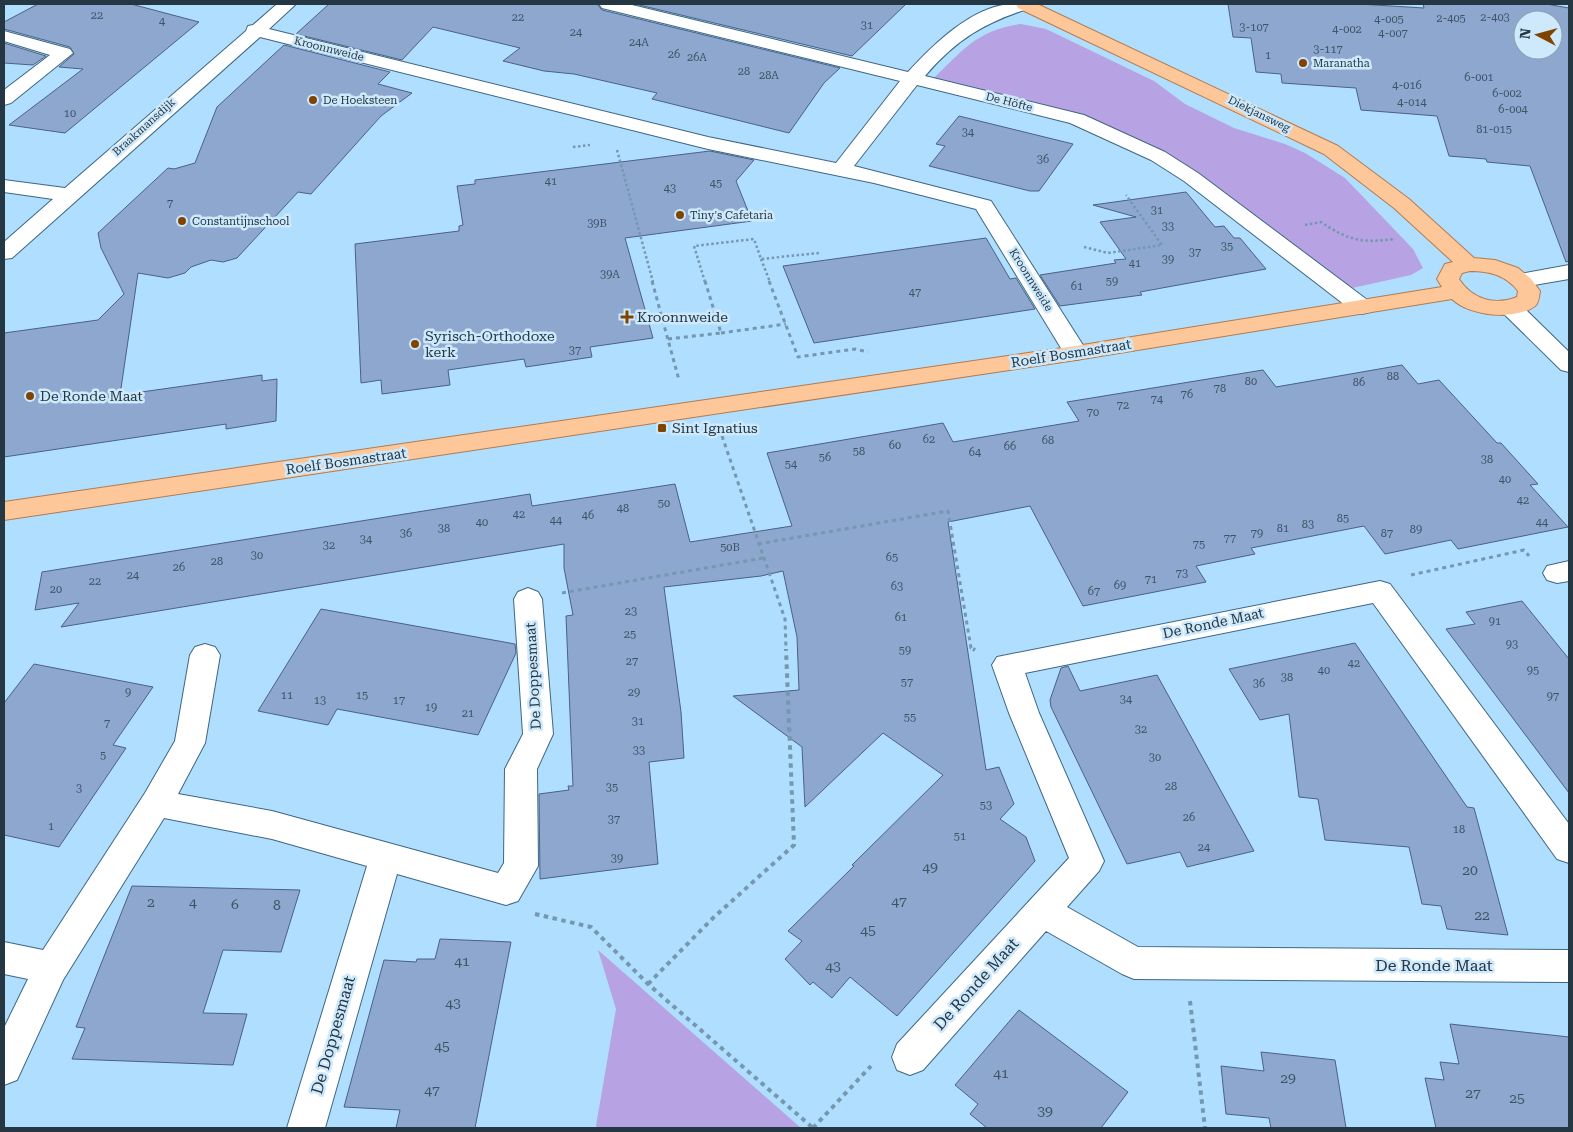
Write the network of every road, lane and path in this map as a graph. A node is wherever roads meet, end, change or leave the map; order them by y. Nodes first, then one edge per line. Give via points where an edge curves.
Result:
1 (287, 4) edge
2 (608, 4) edge
3 (1024, 4) edge
4 (254, 30) junction
5 (4, 36) edge
6 (912, 77) junction
7 (4, 100) edge
8 (615, 142) dead end
9 (598, 144) dead end
10 (573, 147) dead end
11 (841, 170) junction
12 (4, 186) edge
13 (68, 195) junction
14 (1126, 195) dead end
15 (1266, 232) junction
16 (1399, 238) dead end
17 (1084, 248) dead end
18 (4, 253) edge
19 (819, 253) dead end
20 (761, 260) junction
21 (1468, 264) junction
22 (1569, 272) edge
23 (1522, 280) junction
24 (1454, 292) junction
25 (1362, 308) junction
26 (1512, 308) junction
27 (786, 324) junction
28 (721, 332) junction
29 (668, 339) junction
30 (870, 352) dead end
31 (1076, 353) junction
32 (1569, 365) edge
33 (715, 406) junction
34 (688, 410) junction
35 (4, 511) edge
36 (758, 544) junction
37 (763, 558) junction
38 (1563, 572) edge
39 (1380, 591) junction
40 (528, 599) joint
41 (205, 655) dead end
42 (1007, 665) junction
43 (156, 803) junction
44 (1569, 849) edge
45 (386, 856) junction
46 (506, 890) junction
47 (1042, 911) junction
48 (4, 958) edge
49 (1185, 963) junction
50 (1569, 966) edge
51 (51, 968) junction
52 (648, 984) junction
53 (910, 1058) joint
54 (4, 1067) edge
55 (306, 1128) edge
56 (813, 1128) edge
57 (1205, 1128) edge

1 - 4 street, Braakmansdijk
2 - 6 street, De Höfte
3 - 6 street via 983,19 944,45
3 - 21 main road, Diekjansweg via 1331,150 1376,182
4 - 11 street, Kroonnweide via 708,143
4 - 13 street, Braakmansdijk
5 - 7 street via 64,53
6 - 11 street
6 - 15 street, De Höfte via 1077,119 1158,156 1191,176
8 - 29 path
9 - 10 path
11 - 31 street, Kroonnweide via 984,205
12 - 13 street
13 - 18 street, Braakmansdijk
14 - 17 path via 1162,245 1108,253
15 - 16 path via 1321,222 1346,239 1363,243
15 - 25 street, De Höfte
19 - 20 path
20 - 27 path
20 - 28 path via 754,239 694,246
21 - 23 main road via 1507,270
21 - 24 main road via 1453,269 1448,279
22 - 23 street
23 - 26 main road via 1530,291 1527,301
24 - 25 main road, Roelf Bosmastraat
24 - 26 main road via 1472,303 1494,309
25 - 31 main road, Roelf Bosmastraat
26 - 32 street
27 - 28 path
27 - 30 path via 798,357 855,349
28 - 29 path
29 - 34 path
31 - 33 main road, Roelf Bosmastraat
33 - 34 main road, Roelf Bosmastraat
33 - 36 path via 723,444
34 - 35 main road, Roelf Bosmastraat
36 - 37 path
36 - 42 path via 948,511 971,648
37 - 40 path
37 - 52 path via 785,618 794,845 713,918
38 - 39 path via 1545,575 1524,550 1396,578
39 - 42 street, De Ronde Maat
39 - 44 street
40 - 46 street, De Doppesmaat via 538,734 521,769 521,866
41 - 43 street via 190,743
42 - 47 street, De Ronde Maat via 1087,861
43 - 45 street via 272,825
43 - 51 street
45 - 46 street
45 - 55 street, De Doppesmaat
46 - 52 path via 518,910 591,927
47 - 49 street, De Ronde Maat via 1134,963
47 - 53 street, De Ronde Maat
48 - 51 street
49 - 50 street, De Ronde Maat
49 - 57 path
51 - 54 street
52 - 56 path
53 - 56 path via 881,1055

